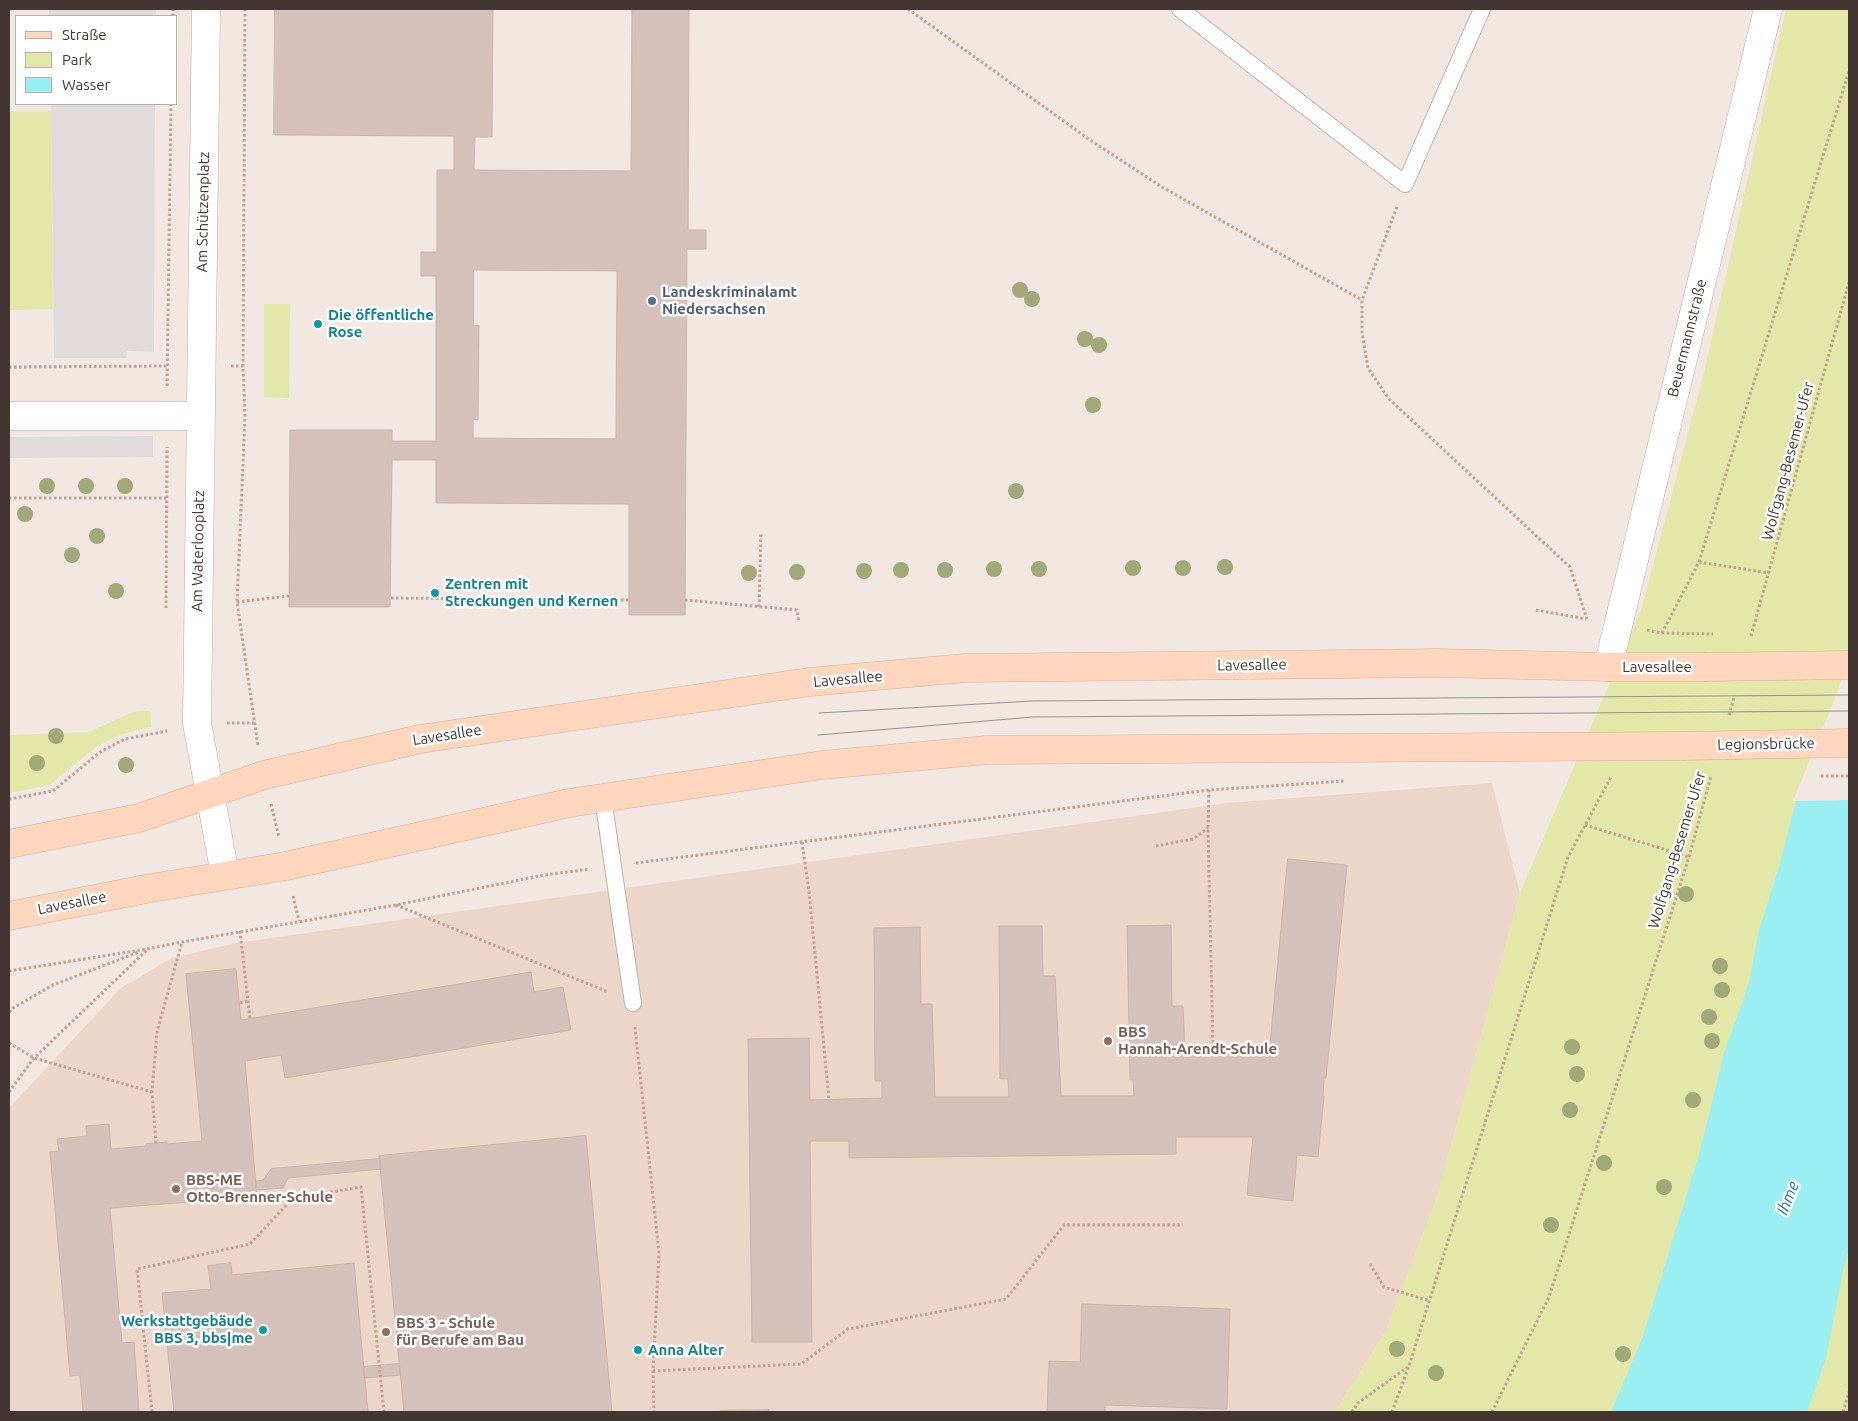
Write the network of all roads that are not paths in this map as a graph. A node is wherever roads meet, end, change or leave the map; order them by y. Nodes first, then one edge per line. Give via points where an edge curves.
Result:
1 (206, 9) edge
2 (1180, 9) edge
3 (1482, 9) edge
4 (1768, 9) edge
5 (9, 416) edge
6 (200, 416) junction
7 (1849, 665) edge
8 (1608, 667) junction
9 (1849, 743) edge
10 (1683, 746) joint
11 (210, 795) junction
12 (603, 798) junction
13 (9, 844) edge
14 (225, 876) junction
15 (9, 916) edge
16 (633, 1003) road end

1 - 6 street, Am Schützenplatz
2 - 3 lane via 1405,184
4 - 8 street, Beuermannstraße
5 - 6 street
6 - 11 street, Am Waterlooplatz via 197,723
7 - 8 main road, Lavesallee, bridge
8 - 11 main road, Lavesallee via 1439,663 965,668 809,682 420,739 264,776
9 - 10 main road, Legionsbrücke, bridge
10 - 12 main road, Lavesallee via 987,750 822,765
11 - 13 main road, Lavesallee via 139,818
11 - 14 street, Am Waterlooplatz
12 - 14 main road, Lavesallee via 286,866
12 - 16 lane
14 - 15 main road, Lavesallee

